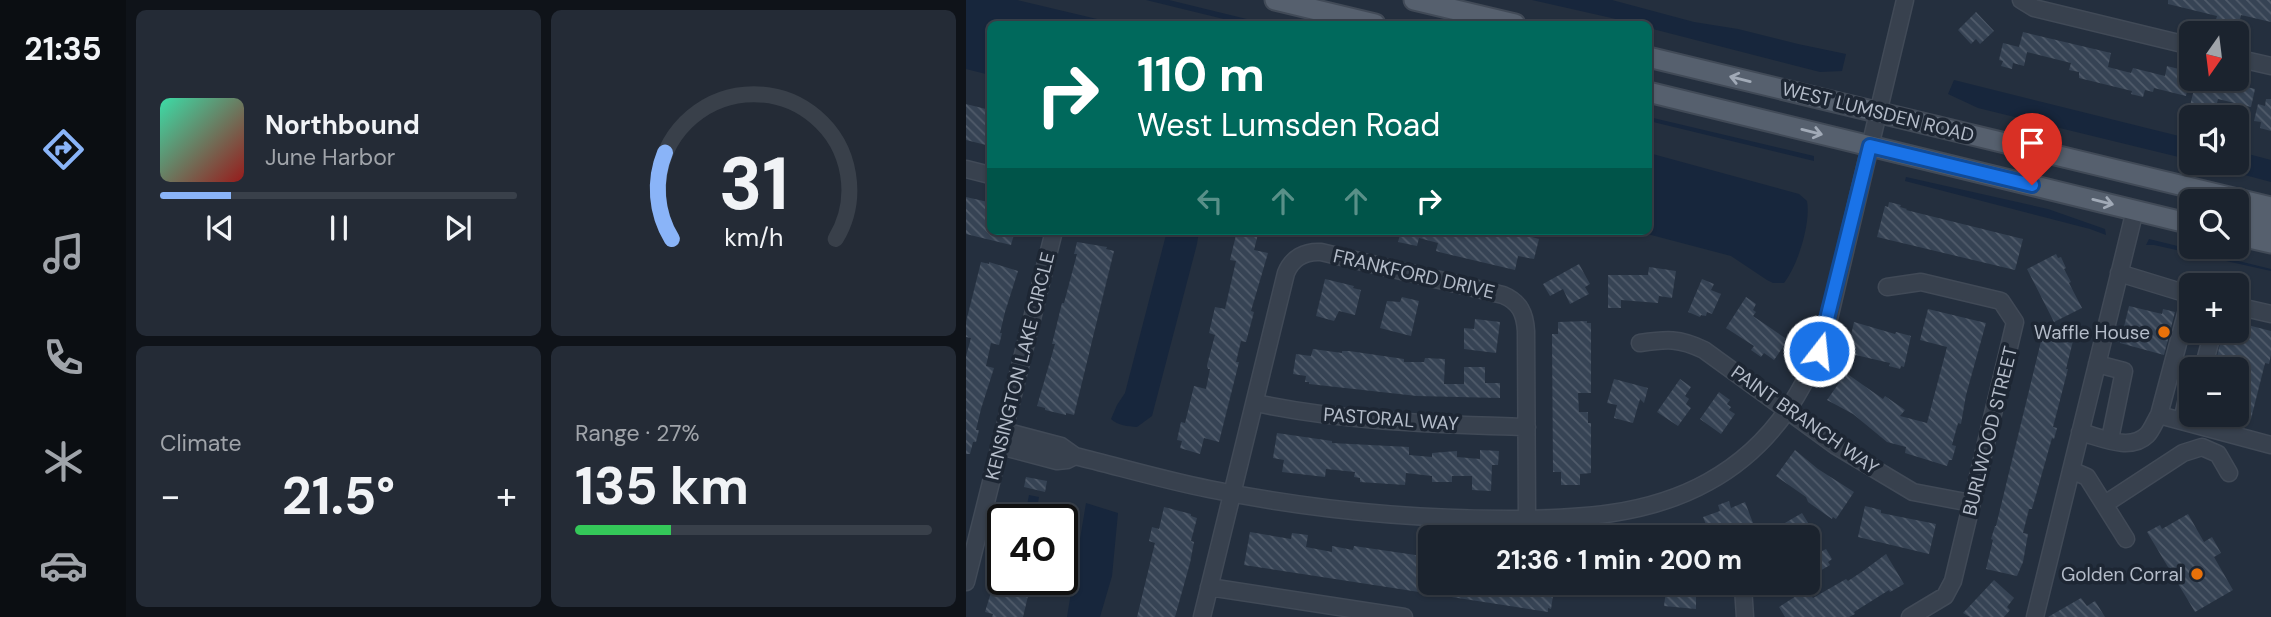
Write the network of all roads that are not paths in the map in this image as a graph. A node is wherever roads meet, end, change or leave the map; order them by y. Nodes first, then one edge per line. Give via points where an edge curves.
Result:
1 (1275, 0) edge
2 (1414, 0) edge
3 (1905, 0) edge
4 (2021, 0) edge
5 (1362, 21) edge
6 (1502, 21) edge
7 (2179, 44) edge
8 (1652, 58) edge
9 (2249, 61) edge
10 (2271, 66) edge
11 (1652, 93) edge
12 (1878, 112) junction
13 (1870, 146) junction
14 (966, 169) edge
15 (987, 174) edge
16 (2271, 207) edge
17 (2135, 210) junction
18 (2249, 220) edge
19 (2179, 221) edge
20 (2271, 225) edge
21 (1053, 235) edge
22 (2249, 238) edge
23 (2271, 243) edge
24 (2119, 273) junction
25 (1887, 287) dead end
26 (2249, 309) edge
27 (2271, 314) edge
28 (1640, 344) dead end
29 (2097, 364) junction
30 (1256, 403) junction
31 (1788, 410) junction
32 (2159, 415) junction
33 (2179, 420) edge
34 (1527, 426) junction
35 (2205, 427) edge
36 (2080, 432) junction
37 (1002, 439) junction
38 (2110, 439) junction
39 (2271, 444) edge
40 (2071, 470) junction
41 (2229, 473) dead end
42 (1232, 494) junction
43 (1971, 503) junction
44 (2105, 504) junction
45 (1527, 519) junction
46 (2126, 539) dead end
47 (966, 582) edge
48 (1209, 587) junction
49 (1744, 595) edge
50 (1202, 617) edge
51 (1404, 617) edge
52 (1745, 617) edge
53 (1910, 617) edge
54 (2035, 617) edge

1 - 5 main road
2 - 6 main road
3 - 12 street
4 - 7 street via 2034,8
12 -> 8 main road, WEST LUMSDEN ROAD
9 - 10 street
11 -> 13 main road, WEST LUMSDEN ROAD
12 - 13 street
12 - 16 main road, WEST LUMSDEN ROAD
13 -> 17 main road, WEST LUMSDEN ROAD
13 - 31 street via 1827,327 1811,372
14 - 15 street
17 - 19 main road, WEST LUMSDEN ROAD
17 - 24 street
18 - 20 main road
21 - 37 street, KENSINGTON LAKE CIRCLE
22 - 23 main road
24 - 29 street
24 - 32 street via 2191,295
25 - 43 street, BURLWOOD STREET via 1921,282 2001,301 2015,322
26 - 27 street
28 - 31 street, PAINT BRANCH WAY via 1668,339 1704,350
29 - 36 street
29 - 38 street via 2124,371
30 - 34 street, PASTORAL WAY via 1357,419
30 - 34 street, FRANKFORD DRIVE via 1289,267 1303,255 1321,252 1513,300 1526,326
30 - 42 street, FRANKFORD DRIVE
31 - 43 street, PAINT BRANCH WAY via 1836,446 1913,492
31 - 45 street via 1746,457 1688,492 1616,513
32 - 33 street
32 - 38 street via 2149,434 2139,441
34 - 45 street, FRANKFORD DRIVE
35 - 39 street
36 - 38 street
36 - 40 street
37 - 42 street via 1058,461 1075,456
37 - 47 street, KENSINGTON LAKE CIRCLE
40 - 44 street via 2087,477
40 - 54 street
41 - 44 street via 2218,454 2202,447 2183,453
42 - 45 street via 1408,515
42 - 48 street
43 - 53 street, BURLWOOD STREET via 1953,581 1945,596
44 - 46 street
48 - 50 street
48 - 51 street
49 - 52 street

